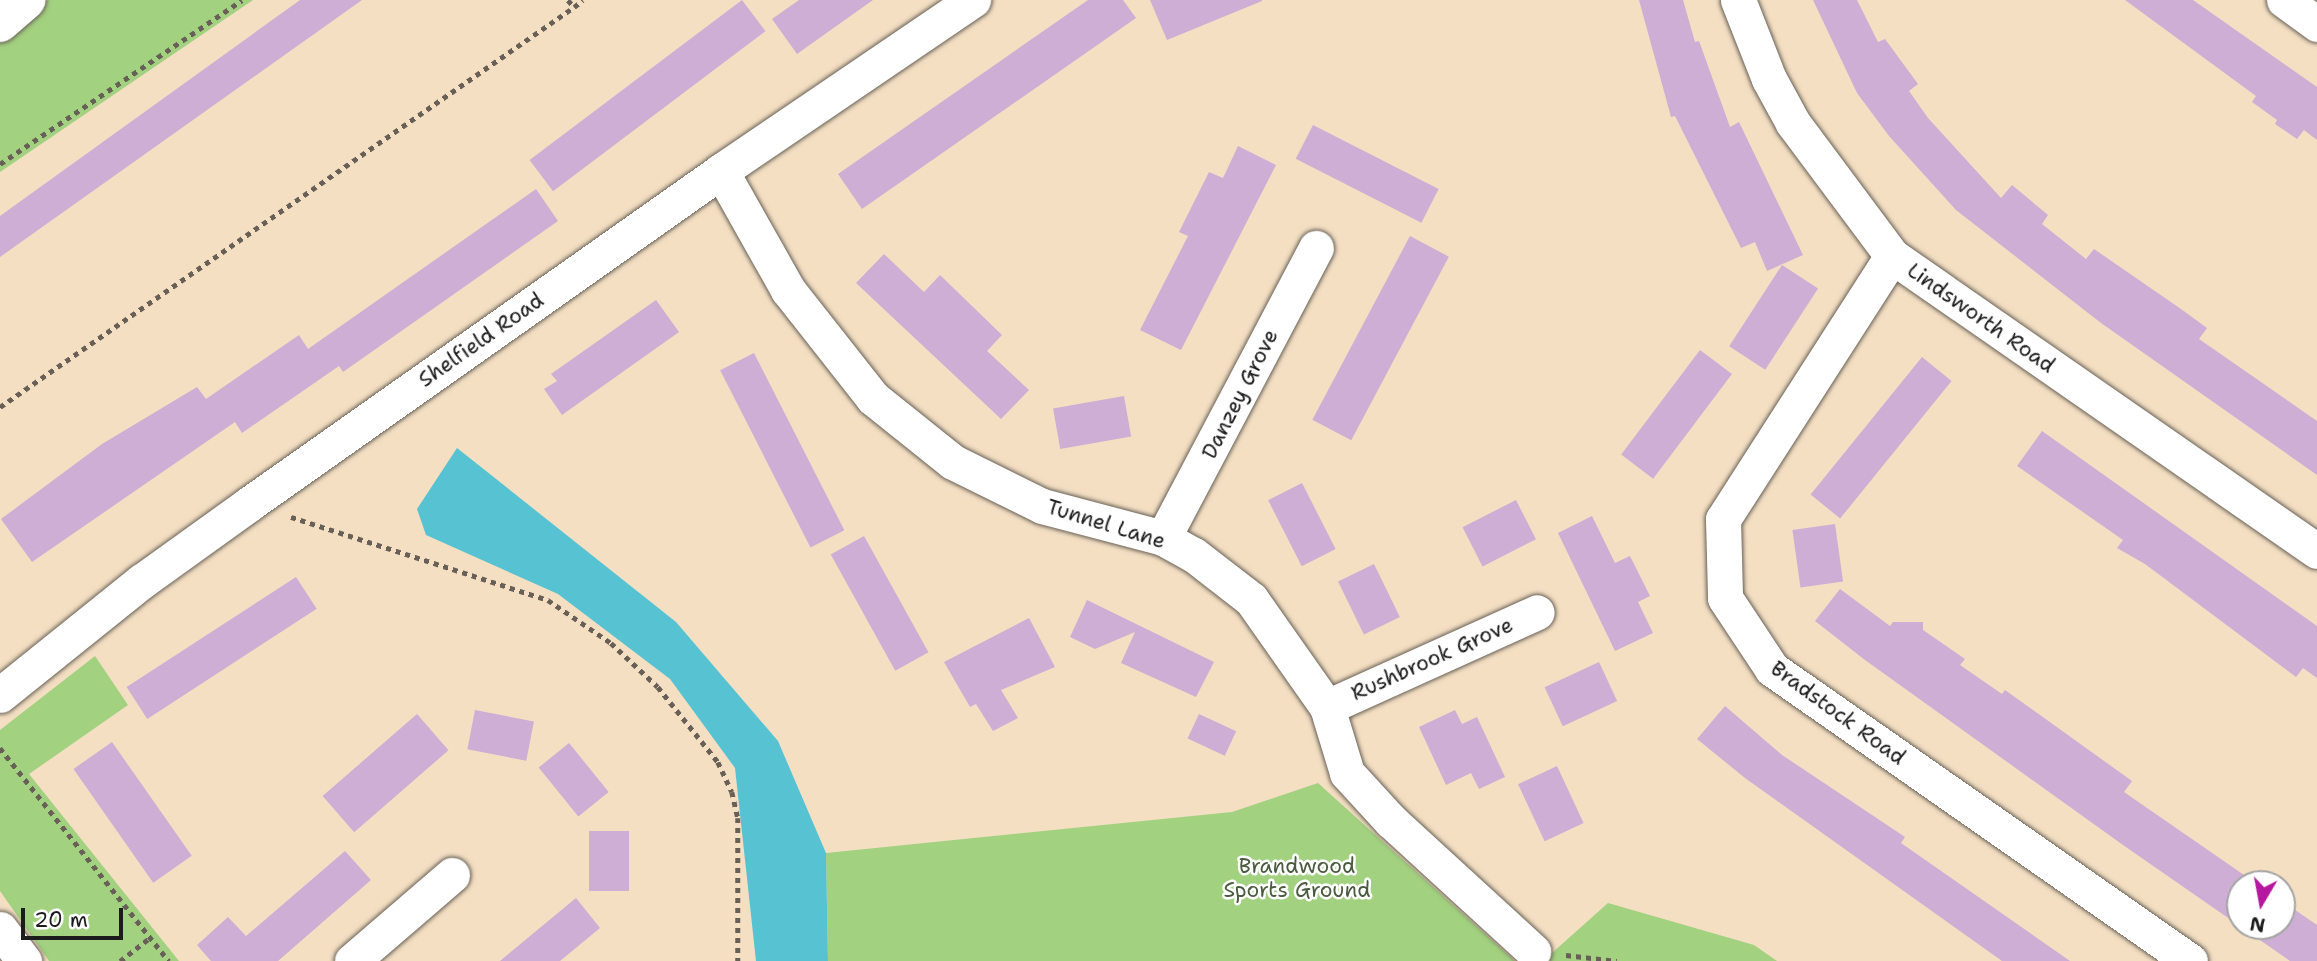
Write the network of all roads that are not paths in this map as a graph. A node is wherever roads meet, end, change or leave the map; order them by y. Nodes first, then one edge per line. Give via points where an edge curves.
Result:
1 (26, 0) edge
2 (973, 0) edge
3 (1738, 0) edge
4 (2284, 0) edge
5 (0, 23) edge
6 (2317, 24) edge
7 (720, 171) junction
8 (1316, 248) dead end
9 (1892, 256) junction
10 (1163, 538) junction
11 (2317, 551) edge
12 (1537, 612) dead end
13 (0, 695) edge
14 (1327, 707) junction
15 (452, 875) dead end
16 (0, 929) edge
17 (1533, 951) road end
18 (23, 961) edge
19 (352, 961) edge
20 (2190, 961) edge

1 - 5 street
2 - 7 street, Shelfield Road
3 - 9 street, Lindsworth Road via 1769,79 1793,123
4 - 6 street
7 - 10 street, Tunnel Lane via 788,290 873,398 953,462 1042,506
7 - 13 street, Shelfield Road via 142,581
8 - 10 street, Danzey Grove
9 - 11 street, Lindsworth Road
9 - 20 street, Bradstock Road via 1723,519 1725,597 1772,669
10 - 14 street, Tunnel Lane via 1194,555 1251,599
12 - 14 street, Rushbrook Grove
14 - 17 street, Tunnel Lane via 1347,773 1391,821
15 - 19 street
16 - 18 street

